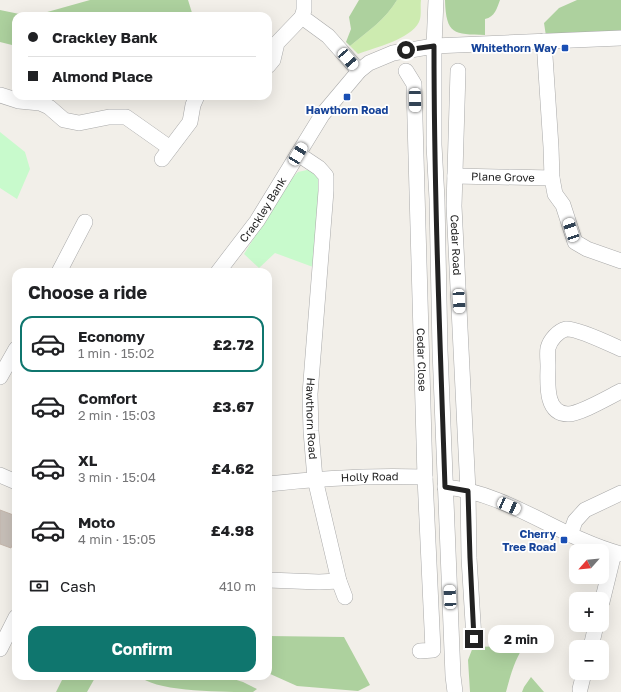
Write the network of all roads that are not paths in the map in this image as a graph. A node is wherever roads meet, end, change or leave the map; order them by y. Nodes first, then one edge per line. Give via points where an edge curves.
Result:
1 (304, 0) edge
2 (436, 0) edge
3 (302, 17) junction
4 (621, 38) edge
5 (544, 41) junction
6 (434, 46) junction
7 (272, 61) edge
8 (359, 71) junction
9 (406, 71) dead end
10 (454, 77) dead end
11 (0, 96) edge
12 (195, 100) edge
13 (298, 154) junction
14 (455, 176) junction
15 (552, 178) junction
16 (85, 222) dead end
17 (621, 261) edge
18 (61, 268) edge
19 (221, 268) edge
20 (420, 301) junction
21 (439, 302) junction
22 (621, 349) edge
23 (12, 356) edge
24 (0, 377) edge
25 (621, 391) edge
26 (0, 475) edge
27 (425, 476) junction
28 (315, 479) junction
29 (12, 480) edge
30 (272, 484) edge
31 (445, 487) junction
32 (468, 491) junction
33 (621, 493) edge
34 (570, 534) junction
35 (618, 554) edge
36 (272, 580) edge
37 (339, 581) junction
38 (605, 592) edge
39 (345, 597) dead end
40 (12, 625) edge
41 (471, 634) dead end
42 (0, 649) edge
43 (426, 650) dead end
44 (455, 692) edge

1 - 3 street
2 - 6 street, Cedar Road
3 - 7 street via 277,43
3 - 8 street via 328,36
4 - 5 street, Crackley Bank
5 - 6 street, Crackley Bank
5 - 15 street
6 - 8 street, Crackley Bank via 394,52 369,63
6 - 21 street, Cedar Road
8 - 13 street, Crackley Bank via 322,115
9 - 20 street, Cedar Close via 414,84
10 - 14 street, Cedar Road
11 - 12 street via 18,107 40,104 49,107 64,120 78,123 109,116 126,117 166,153 190,122
13 - 19 street, Crackley Bank via 257,221
13 - 28 street, Hawthorn Road via 326,176 310,394
14 - 15 street, Plane Grove
14 - 32 street, Cedar Road via 454,206
15 - 17 street via 555,194 563,205 575,242
16 - 18 street
20 - 21 street
20 - 27 street, Cedar Close
21 - 31 street, Cedar Road
22 - 25 street via 567,329 554,336 548,347 548,392 550,402 557,410 566,414 576,412
23 - 24 street
26 - 29 street
27 - 28 street, Holly Road via 384,475
27 - 43 street, Cedar Close
28 - 30 street, Holly Road
28 - 37 street, Hawthorn Road
31 - 32 street
31 - 44 street, Cedar Road
32 - 34 street via 495,499
32 - 41 street, Cedar Road
33 - 34 street via 585,510 575,521
34 - 35 street
35 - 38 street
36 - 37 street
37 - 39 street, Hawthorn Road
40 - 42 street

